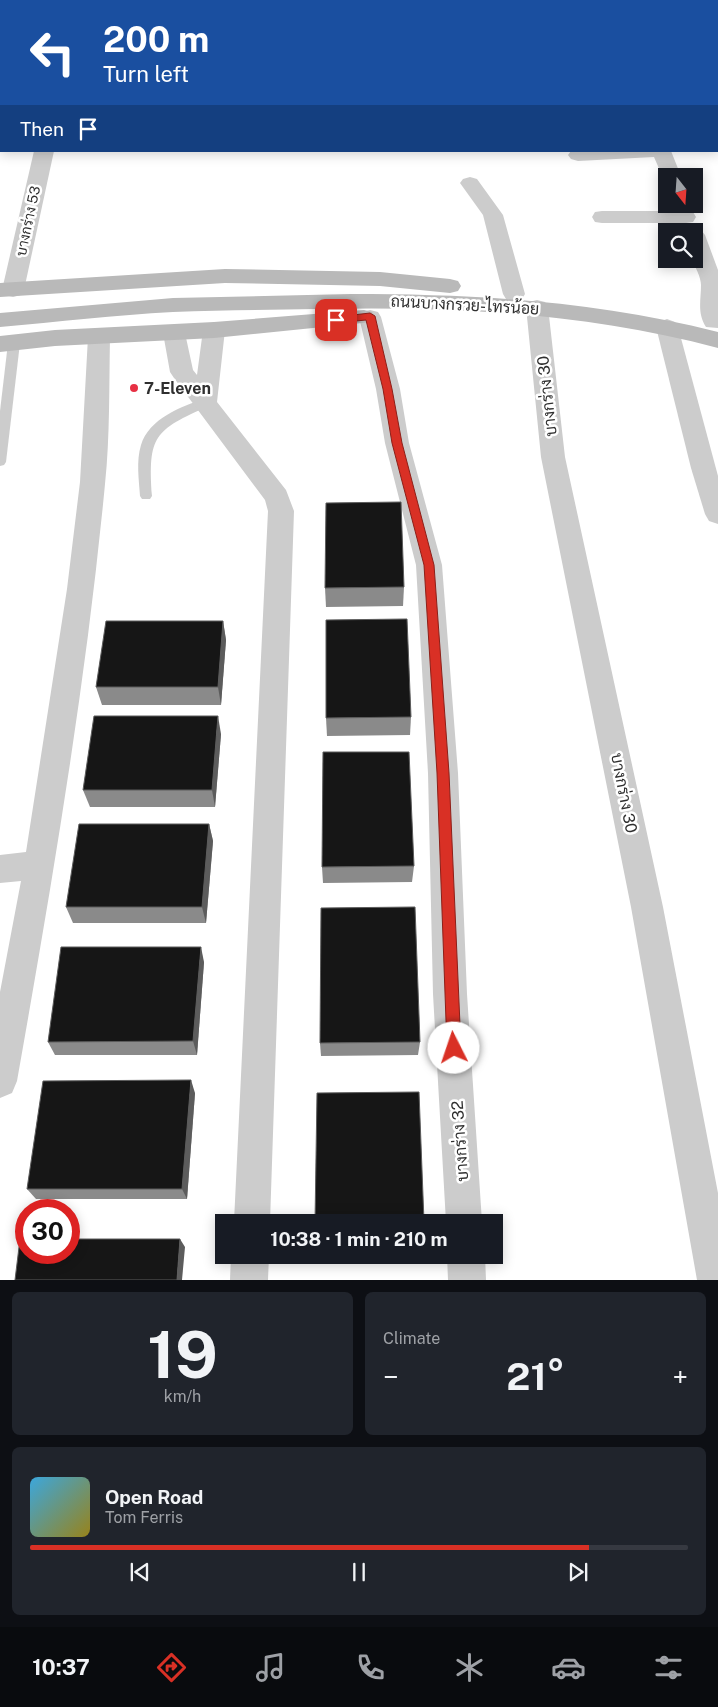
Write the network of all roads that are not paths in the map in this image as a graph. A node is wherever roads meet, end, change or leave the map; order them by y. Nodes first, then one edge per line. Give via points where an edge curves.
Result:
1 (44, 152) edge
2 (633, 152) edge
3 (661, 152) edge
4 (578, 154) dead end
5 (668, 168) edge
6 (470, 183) dead end
7 (602, 217) dead end
8 (688, 222) edge
9 (7, 290) edge
10 (485, 294) junction
11 (328, 297) junction
12 (521, 302) junction
13 (0, 311) edge
14 (370, 316) junction
15 (0, 320) edge
16 (667, 327) junction
17 (716, 328) edge
18 (214, 330) junction
19 (174, 333) junction
20 (100, 336) junction
21 (7, 344) edge
22 (205, 404) junction
23 (0, 462) edge
24 (146, 496) dead end
25 (718, 514) edge
26 (40, 865) junction
27 (0, 869) edge
28 (0, 1081) edge
29 (252, 1214) edge
30 (464, 1214) edge
31 (250, 1264) edge
32 (466, 1264) edge
33 (249, 1280) edge
34 (467, 1280) edge
35 (716, 1280) edge

1 - 9 street, บางกร่าง 53
2 - 4 street
3 - 5 street
6 - 12 street, บางกร่าง 30 via 493,215
7 - 8 street
8 - 17 street via 712,283 710,304
9 - 10 main road via 225,276 380,279 455,286
10 - 11 main road, ถนนบางกรวย-ไทรน้อย
10 - 12 main road, ถนนบางกรวย-ไทรน้อย
11 - 12 main road, ถนนบางกรวย-ไทรน้อย
11 - 13 main road, ถนนบางกรวย-ไทรน้อย via 172,297
11 - 15 main road, ถนนบางกรวย-ไทรน้อย via 172,305
12 - 14 main road via 479,310
12 - 16 main road, ถนนบางกรวย-ไทรน้อย
12 - 17 main road, ถนนบางกรวย-ไทรน้อย via 577,300 671,313
12 - 35 street, บางกร่าง 30 via 647,907
14 - 18 main road
14 - 30 street, บางกร่าง 32 via 397,443 429,565 443,773 450,994
16 - 17 main road, ถนนบางกรวย-ไทรน้อย
16 - 25 street
18 - 19 main road
18 - 22 street
19 - 20 main road
19 - 22 street via 182,372
20 - 21 main road
20 - 26 street via 93,482
21 - 23 lane
22 - 24 lane via 177,415 158,427 148,440 144,467
22 - 29 street via 277,497 280,511
26 - 27 street
26 - 28 street
31 - 33 street
32 - 34 street

